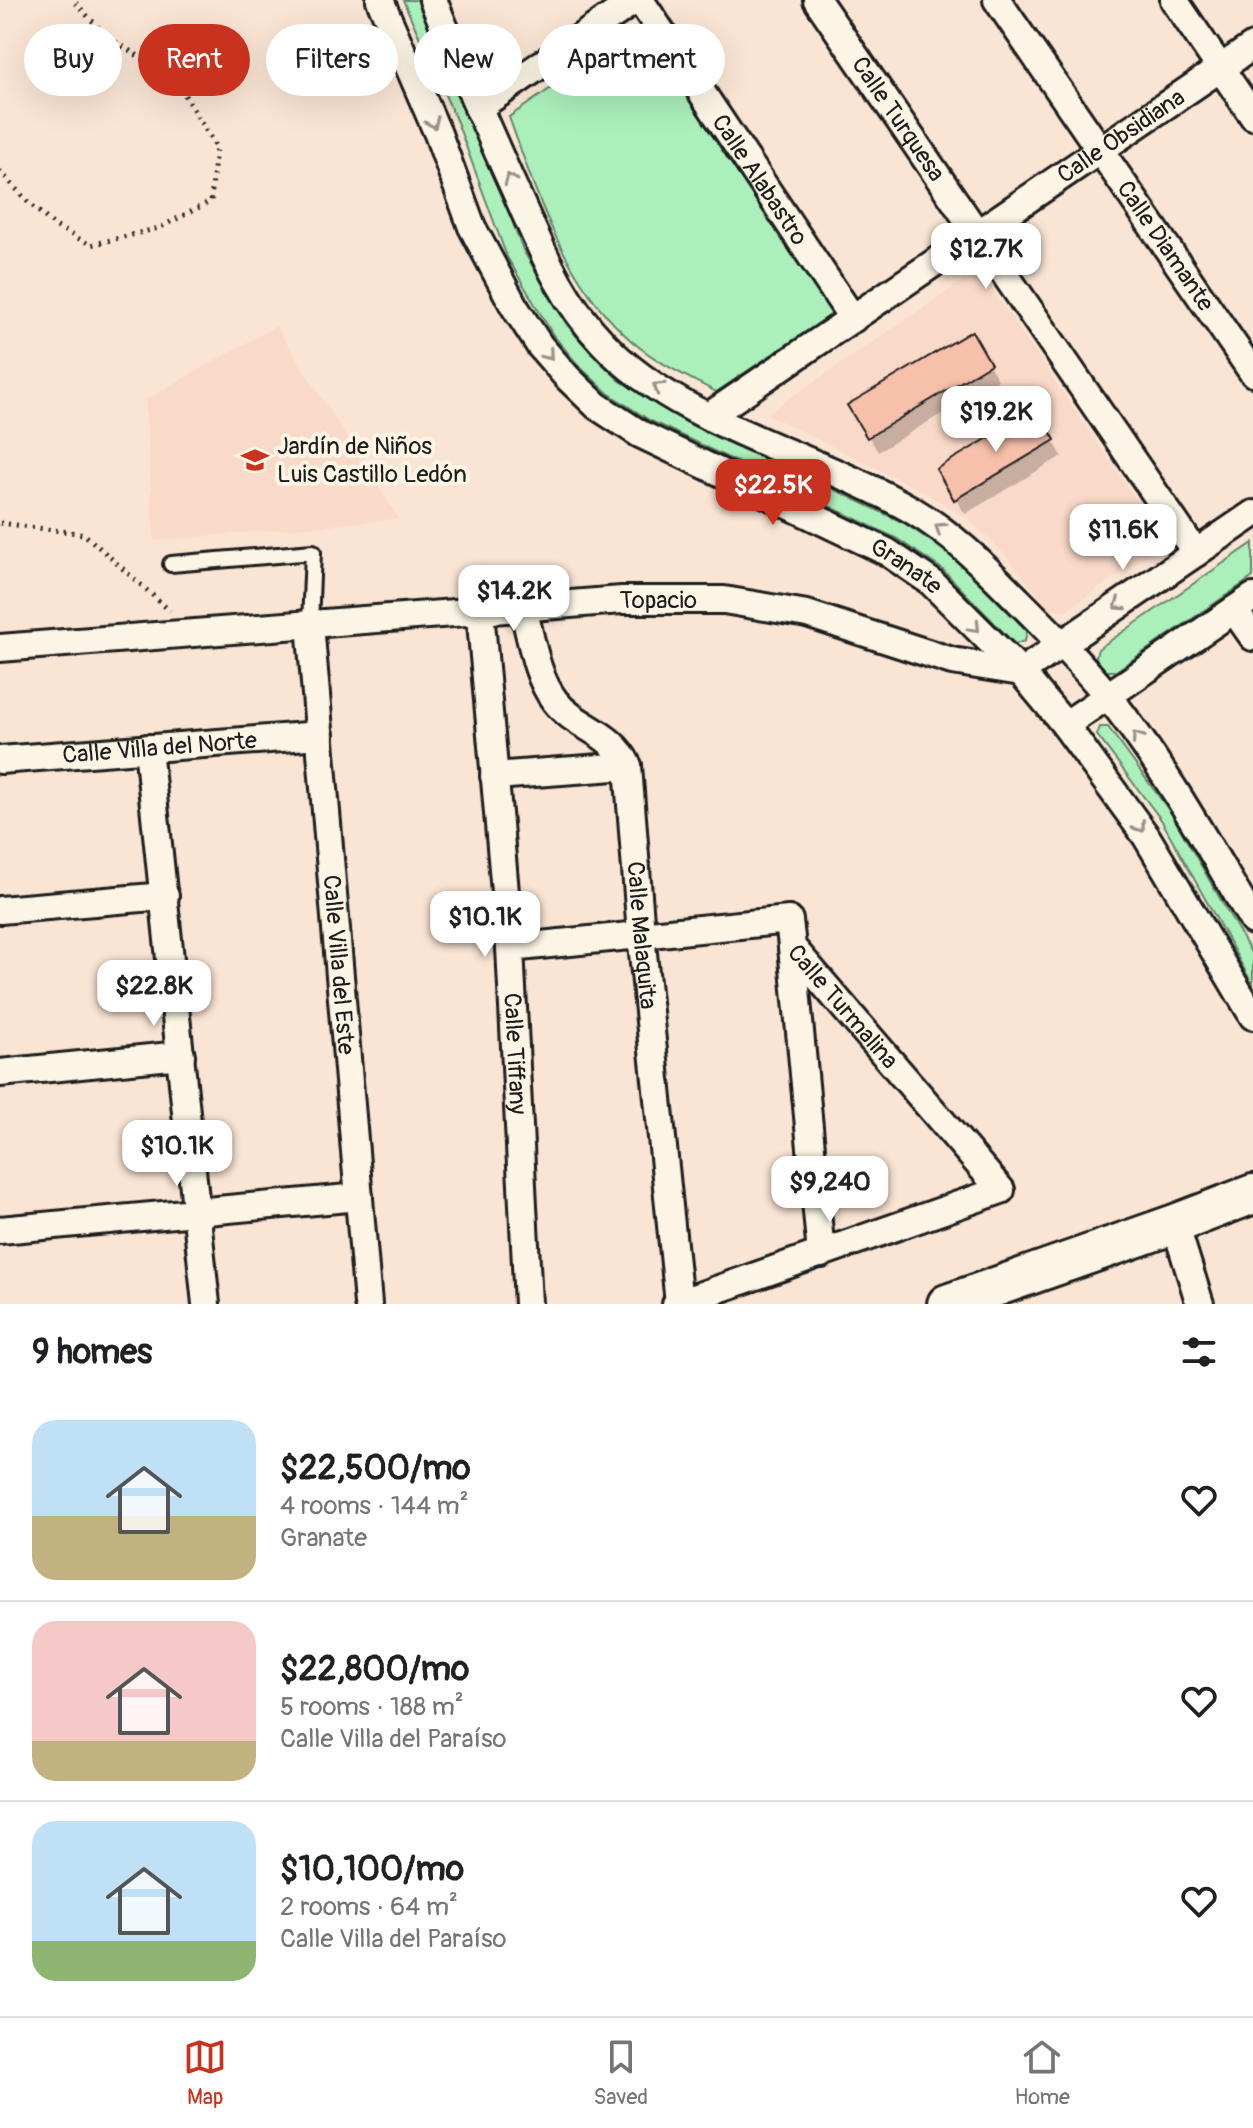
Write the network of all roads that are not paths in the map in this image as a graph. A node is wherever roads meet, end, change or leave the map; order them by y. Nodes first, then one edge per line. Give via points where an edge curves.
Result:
1 (380, 0) edge
2 (433, 0) edge
3 (638, 0) edge
4 (817, 0) edge
5 (997, 0) edge
6 (1174, 0) edge
7 (1253, 46) edge
8 (1221, 68) junction
9 (478, 108) junction
10 (1253, 116) edge
11 (1100, 150) junction
12 (977, 234) junction
13 (853, 319) junction
14 (1253, 373) edge
15 (709, 416) junction
16 (1253, 514) edge
17 (1196, 553) junction
18 (171, 564) dead end
19 (1244, 604) edge
20 (523, 608) junction
21 (480, 611) junction
22 (310, 624) junction
23 (1253, 637) edge
24 (1062, 644) junction
25 (0, 648) edge
26 (1021, 672) junction
27 (1107, 696) junction
28 (1065, 725) junction
29 (320, 735) junction
30 (148, 748) junction
31 (0, 760) edge
32 (628, 766) junction
33 (494, 776) junction
34 (165, 896) junction
35 (0, 910) edge
36 (1253, 921) edge
37 (641, 934) junction
38 (792, 947) junction
39 (510, 948) junction
40 (1253, 1016) edge
41 (181, 1055) junction
42 (0, 1073) edge
43 (359, 1197) junction
44 (1252, 1198) edge
45 (197, 1211) junction
46 (1175, 1224) junction
47 (0, 1230) edge
48 (821, 1254) junction
49 (206, 1304) edge
50 (368, 1304) edge
51 (528, 1304) edge
52 (678, 1304) edge
53 (947, 1304) edge
54 (1200, 1304) edge

1 -> 26 street, Granate via 472,227 514,306 567,377 597,406 640,434 887,552 931,582
2 - 9 street
3 - 9 street
3 - 13 street, Calle Alabastro
4 - 12 street, Calle Turquesa
5 - 11 street, Calle Diamante
6 - 8 street
7 - 8 street, Calle Obsidiana
8 - 10 street
8 - 11 street, Calle Obsidiana
15 -> 9 street via 628,368 580,316 537,244
11 - 12 street, Calle Obsidiana
11 - 14 street, Calle Diamante
12 - 13 street, Calle Obsidiana
12 - 17 street, Calle Turquesa
13 - 15 street, Calle Obsidiana
24 -> 15 street via 963,544 911,510
16 - 17 street
17 -> 24 street
18 - 22 lane via 313,552
19 - 23 street
19 - 27 street
20 - 21 street, Topacio
20 - 26 street, Topacio via 622,600 724,600 807,614 952,661
20 - 32 street via 546,688 557,704 610,740
21 - 22 street, Topacio
21 - 33 street, Calle Tiffany
22 - 25 street, Topacio
22 - 29 street, Calle Villa del Este
24 - 26 street
24 - 27 street
26 - 28 street, Granate
27 - 28 street
36 -> 27 street via 1182,801
28 -> 40 street, Granate via 1146,836
29 - 30 street, Calle Villa del Norte
29 - 43 street, Calle Villa del Este
30 - 31 street, Calle Villa del Norte
30 - 34 street
32 - 33 street
32 - 37 street, Calle Malaquita
33 - 39 street, Calle Tiffany
34 - 35 street
34 - 41 street
37 - 38 street, Calle Turmalina via 789,920
37 - 39 street, Calle Turmalina
37 - 52 street, Calle Malaquita
38 - 48 street
38 - 48 street, Calle Turmalina via 1001,1190
39 - 51 street, Calle Tiffany
41 - 42 street
41 - 45 street
43 - 45 street
43 - 50 street, Calle Villa del Este
44 - 46 street
45 - 47 street
45 - 49 street
46 - 53 street
46 - 54 street
48 - 52 street

